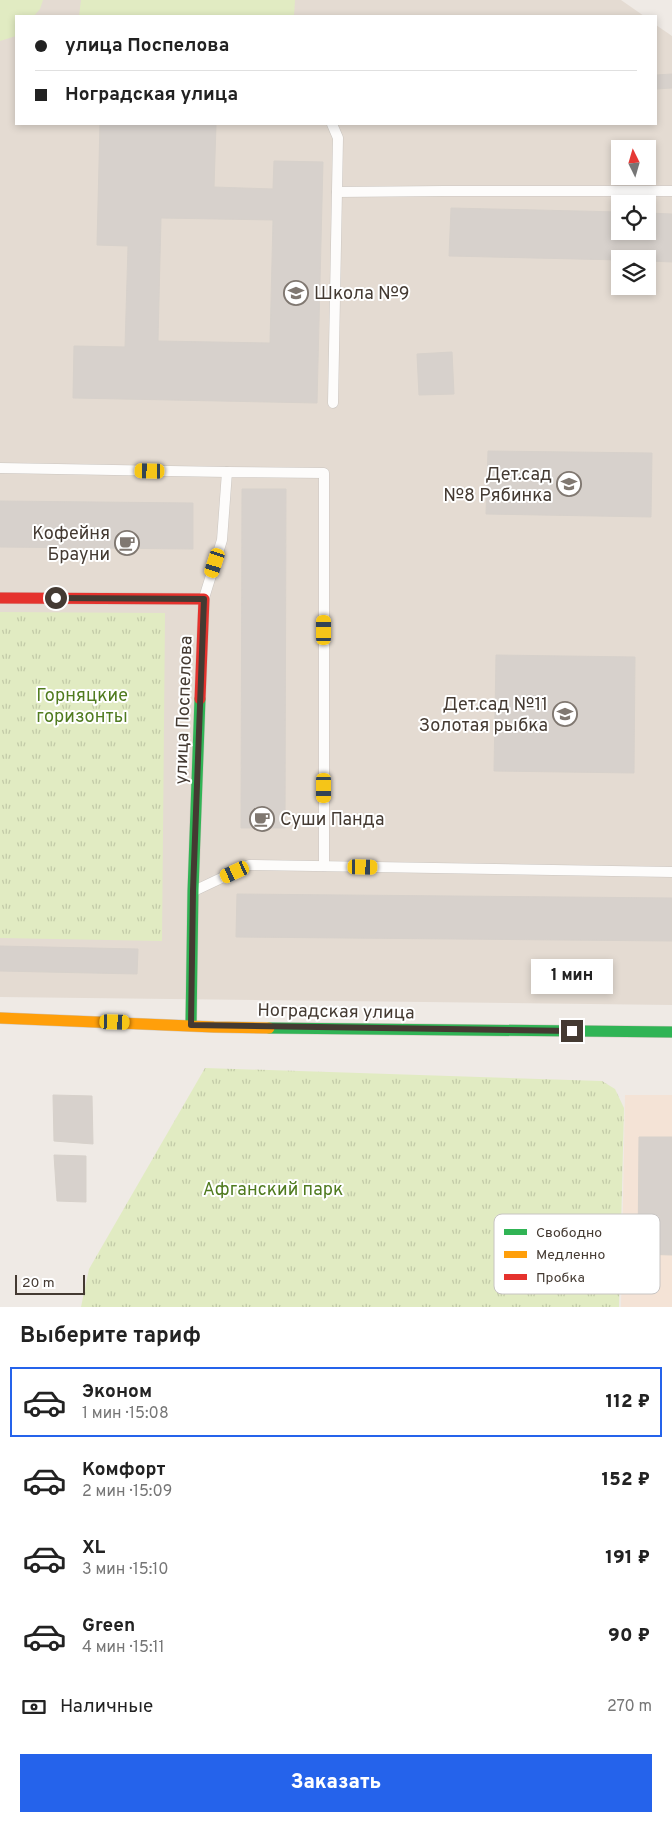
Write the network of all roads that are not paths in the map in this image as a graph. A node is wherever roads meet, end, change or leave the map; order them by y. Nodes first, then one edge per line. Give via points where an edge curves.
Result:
1 (332, 125) edge
2 (672, 191) edge
3 (337, 192) junction
4 (333, 403) dead end
5 (0, 468) edge
6 (227, 472) junction
7 (0, 598) edge
8 (204, 599) junction
9 (324, 866) junction
10 (672, 872) edge
11 (193, 891) junction
12 (0, 1018) edge
13 (191, 1025) junction
14 (672, 1032) edge

1 - 3 lane via 338,138
2 - 3 lane
3 - 4 lane
5 - 6 lane
6 - 8 lane via 222,540
6 - 9 lane via 324,473
7 - 8 street
8 - 11 street, улица Поспелова
9 - 10 lane
9 - 11 lane via 249,865
11 - 13 street, улица Поспелова
12 - 13 street, Ноградская улица
13 - 14 street, Ноградская улица

